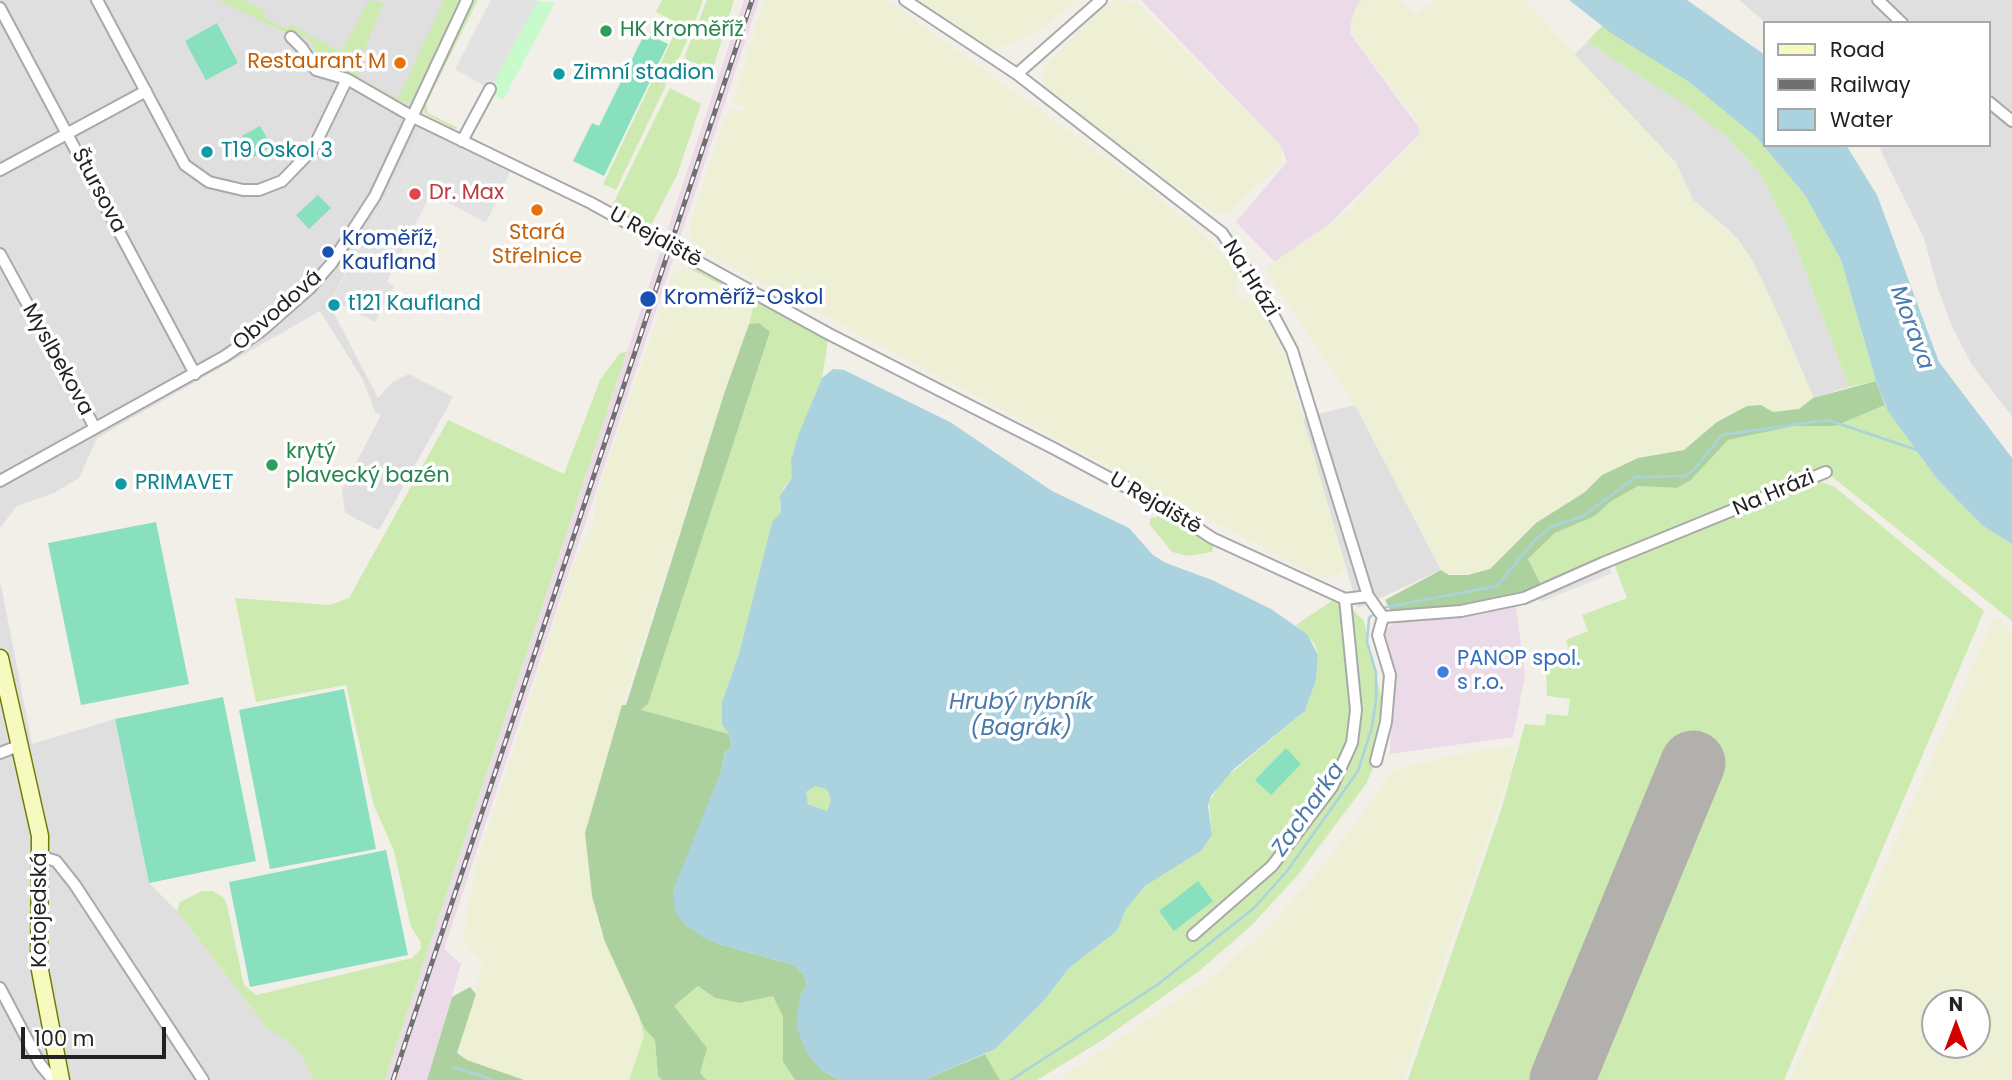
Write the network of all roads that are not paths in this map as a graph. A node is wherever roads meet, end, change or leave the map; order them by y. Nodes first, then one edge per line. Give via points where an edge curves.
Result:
1 (97, 0) edge
2 (467, 0) edge
3 (905, 0) edge
4 (1101, 0) edge
5 (1878, 0) edge
6 (0, 8) edge
7 (1900, 21) edge
8 (291, 37) dead end
9 (1017, 74) junction
10 (346, 79) junction
11 (490, 89) dead end
12 (146, 91) junction
13 (1991, 104) edge
14 (413, 117) junction
15 (2012, 121) edge
16 (67, 132) junction
17 (462, 141) junction
18 (0, 170) edge
19 (0, 254) edge
20 (195, 374) junction
21 (94, 428) junction
22 (1826, 472) dead end
23 (0, 481) edge
24 (1345, 599) junction
25 (1371, 600) junction
26 (1382, 616) junction
27 (0, 658) edge
28 (18, 746) junction
29 (0, 753) edge
30 (1376, 761) dead end
31 (42, 857) junction
32 (1193, 935) dead end
33 (0, 988) edge
34 (52, 1080) edge
35 (61, 1080) edge
36 (203, 1080) edge

1 - 12 street
2 - 14 street, Obvodová
3 - 9 street, Na Hrázi
4 - 9 street
5 - 7 street
6 - 16 street, Štursova
8 - 10 street, U Rejdiště via 316,70
9 - 25 street, Na Hrázi via 1222,233 1292,350
10 - 12 street via 313,149 282,181 259,190 234,191 209,182 185,165
10 - 14 street, U Rejdiště
11 - 17 street
12 - 16 street
13 - 15 street
14 - 17 street, U Rejdiště
14 - 20 street, Obvodová via 358,227 331,264 261,331
16 - 18 street
16 - 20 street, Štursova
17 - 24 street, U Rejdiště via 591,203 829,334 1054,448 1212,538
19 - 21 street, Myslbekova
20 - 21 street, Obvodová
21 - 23 street, Obvodová
22 - 26 street, Na Hrázi via 1524,598 1461,611
24 - 25 street
24 - 32 street via 1356,710 1352,743 1332,787 1272,866
25 - 26 street, Na Hrázi
26 - 30 street via 1378,635 1390,675 1387,722
27 - 28 main road, Kotojedská
28 - 29 street
28 - 31 main road, Kotojedská
31 - 35 main road, Kotojedská via 39,965
31 - 36 street via 56,861 75,885
33 - 34 street

